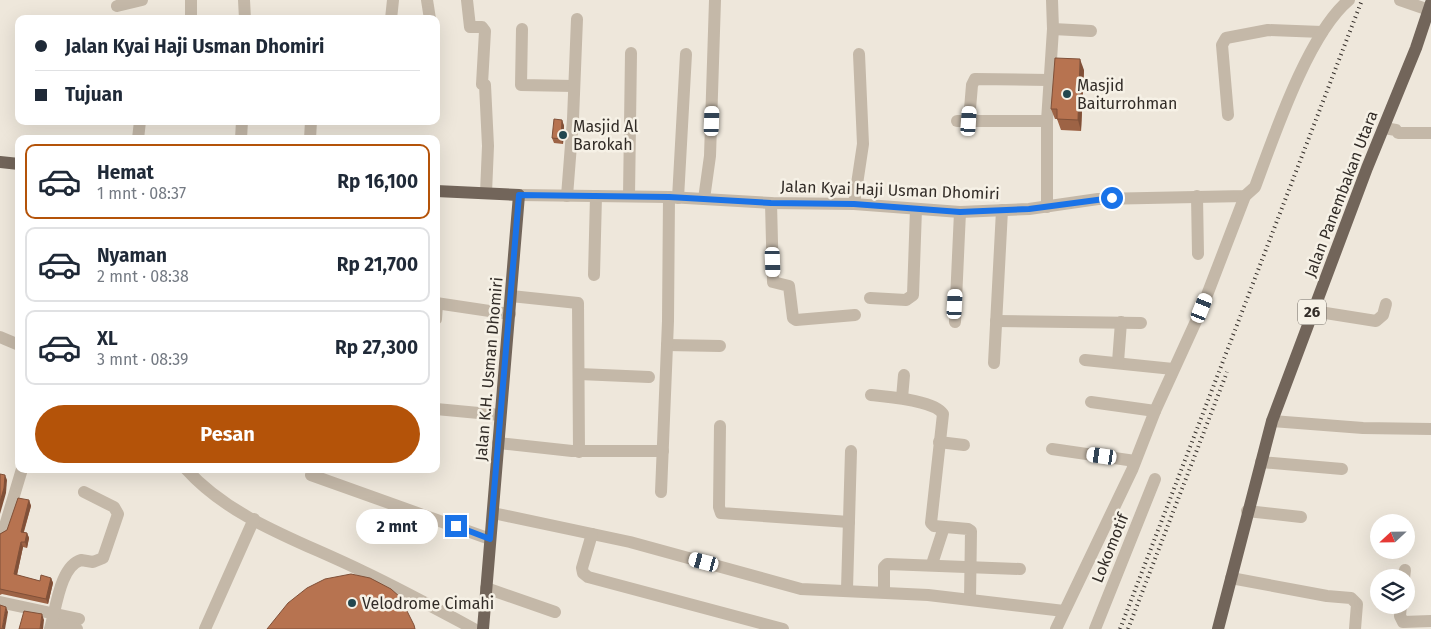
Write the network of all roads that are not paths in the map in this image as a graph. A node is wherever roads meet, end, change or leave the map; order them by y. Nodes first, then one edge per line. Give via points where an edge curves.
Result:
1 (142, 0) edge
2 (191, 0) edge
3 (244, 0) edge
4 (393, 0) edge
5 (427, 0) edge
6 (467, 0) edge
7 (715, 0) edge
8 (1052, 0) edge
9 (1349, 0) edge
10 (1400, 0) edge
11 (117, 6) dead end
12 (1430, 7) edge
13 (191, 15) edge
14 (245, 15) edge
15 (391, 15) edge
16 (429, 15) edge
17 (577, 19) dead end
18 (522, 29) dead end
19 (1053, 29) junction
20 (1091, 31) dead end
21 (1322, 32) junction
22 (631, 53) dead end
23 (686, 54) dead end
24 (859, 54) dead end
25 (1049, 80) junction
26 (574, 86) junction
27 (1228, 115) dead end
28 (1047, 121) junction
29 (1384, 128) junction
30 (1431, 133) edge
31 (0, 162) edge
32 (15, 164) edge
33 (440, 191) edge
34 (486, 193) junction
35 (519, 195) junction
36 (567, 196) junction
37 (596, 196) junction
38 (629, 196) junction
39 (1197, 196) junction
40 (1245, 196) junction
41 (674, 198) junction
42 (704, 199) junction
43 (771, 203) junction
44 (854, 204) junction
45 (1047, 207) junction
46 (916, 208) junction
47 (1002, 210) junction
48 (960, 212) junction
49 (1198, 254) dead end
50 (594, 275) dead end
51 (511, 296) junction
52 (870, 298) dead end
53 (440, 303) edge
54 (1386, 304) dead end
55 (1312, 312) junction
56 (510, 314) junction
57 (855, 315) dead end
58 (996, 321) junction
59 (954, 322) dead end
60 (1121, 322) junction
61 (1141, 323) dead end
62 (0, 337) edge
63 (15, 343) edge
64 (667, 344) junction
65 (720, 346) dead end
66 (1085, 360) dead end
67 (1118, 362) junction
68 (994, 363) dead end
69 (1173, 368) junction
70 (580, 374) junction
71 (904, 375) dead end
72 (649, 377) dead end
73 (871, 395) dead end
74 (902, 398) junction
75 (1091, 402) dead end
76 (440, 409) edge
77 (1155, 411) junction
78 (500, 415) junction
79 (1272, 421) junction
80 (720, 426) dead end
81 (1431, 429) edge
82 (939, 442) junction
83 (498, 443) junction
84 (964, 445) dead end
85 (1052, 449) dead end
86 (663, 451) junction
87 (851, 451) dead end
88 (579, 452) junction
89 (1260, 462) junction
90 (1134, 466) junction
91 (1342, 469) dead end
92 (21, 473) edge
93 (190, 473) edge
94 (311, 475) dead end
95 (1155, 479) dead end
96 (84, 492) dead end
97 (661, 492) dead end
98 (493, 512) junction
99 (1247, 512) junction
100 (1301, 517) dead end
101 (254, 519) junction
102 (849, 522) junction
103 (944, 527) junction
104 (0, 532) edge
105 (592, 534) junction
106 (490, 539) junction
107 (932, 564) junction
108 (971, 567) junction
109 (1020, 569) dead end
110 (1231, 578) junction
111 (486, 588) junction
112 (847, 589) junction
113 (884, 592) junction
114 (970, 599) junction
115 (0, 602) edge
116 (1064, 611) junction
117 (555, 612) dead end
118 (1400, 614) edge
119 (1431, 621) edge
120 (52, 622) edge
121 (78, 624) edge
122 (205, 629) edge
123 (474, 629) edge
124 (483, 629) edge
125 (783, 629) edge
126 (1056, 629) edge
127 (1095, 629) edge
128 (1218, 629) edge
129 (1355, 629) edge

1 - 11 street
2 - 13 street
3 - 14 street
4 - 15 street
5 - 16 street
6 - 34 street via 470,27 482,27 485,31 481,73 482,84 485,85 488,146
7 - 42 street via 710,156
8 - 19 street
9 - 21 street
10 - 12 street
12 - 29 main road, Jalan Panembakan Utara / 26
17 - 26 street
18 - 26 street via 521,84
19 - 20 street
19 - 25 street
21 - 27 street via 1268,30 1226,38 1222,45
21 - 40 street via 1306,61 1255,187
22 - 38 street
23 - 41 street
24 - 44 street via 863,144
25 - 28 street
25 - 28 street via 975,79 963,121
26 - 36 street
28 - 45 street
29 - 30 street via 1398,133
29 - 55 main road, Jalan Panembakan Utara / 26
31 - 32 main road
33 - 34 main road
34 - 35 main road
35 - 36 street, Jalan Kyai Haji Usman Dhomiri
35 - 51 main road, Jalan K.H. Usman Dhomiri
36 - 37 street, Jalan Kyai Haji Usman Dhomiri
37 - 38 street, Jalan Kyai Haji Usman Dhomiri
37 - 50 street
38 - 41 street, Jalan Kyai Haji Usman Dhomiri
39 - 40 street, Jalan Kyai Haji Usman Dhomiri
39 - 45 street, Jalan Kyai Haji Usman Dhomiri via 1098,199
39 - 49 street
40 - 69 street via 1202,308
41 - 42 street, Jalan Kyai Haji Usman Dhomiri
41 - 64 street
42 - 43 street, Jalan Kyai Haji Usman Dhomiri
43 - 44 street, Jalan Kyai Haji Usman Dhomiri
43 - 57 street via 774,282 789,286 793,318
44 - 46 street, Jalan Kyai Haji Usman Dhomiri
45 - 47 street, Jalan Kyai Haji Usman Dhomiri
46 - 48 street, Jalan Kyai Haji Usman Dhomiri
46 - 52 street via 913,295 906,300
47 - 48 street, Jalan Kyai Haji Usman Dhomiri
47 - 58 street
48 - 59 street
51 - 56 main road, Jalan K.H. Usman Dhomiri
51 - 70 street via 578,303
53 - 56 street
54 - 55 street via 1383,316 1376,321
55 - 79 main road, Jalan Panembakan Utara / 26
56 - 78 main road, Jalan K.H. Usman Dhomiri
58 - 60 street
58 - 68 street
60 - 61 street
60 - 67 street
62 - 63 street
64 - 65 street
64 - 86 street
66 - 67 street
67 - 69 street
69 - 77 street
70 - 72 street
70 - 88 street
71 - 74 street
73 - 74 street
74 - 82 street via 941,411
75 - 77 street
76 - 78 street
77 - 90 street
78 - 83 main road, Jalan K.H. Usman Dhomiri
79 - 81 street
79 - 89 main road, Jalan Panembakan Utara / 26
80 - 102 street via 721,513
82 - 84 street
82 - 103 street via 931,523
83 - 88 street
83 - 98 main road, Jalan K.H. Usman Dhomiri
85 - 90 street
86 - 88 street
86 - 97 street
87 - 102 street
89 - 91 street
89 - 99 main road, Jalan Panembakan Utara / 26
90 - 116 street
92 - 104 street via 4,529
93 - 101 street via 214,497
94 - 106 street
95 - 127 street, Lokomotif
96 - 120 street via 114,507 118,514 103,558 93,562 81,560 69,566
98 - 105 street
98 - 106 main road, Jalan K.H. Usman Dhomiri
99 - 100 street
99 - 110 main road, Jalan Panembakan Utara / 26
101 - 122 street
101 - 123 street
102 - 112 street
103 - 107 street
103 - 108 street via 970,530
105 - 112 street via 801,588
105 - 125 street via 582,568 582,574 588,577
106 - 111 main road, Jalan K.H. Usman Dhomiri
107 - 108 street
107 - 113 street via 887,564 884,566
108 - 109 street
108 - 114 street
110 - 128 main road, Jalan Panembakan Utara / 26
110 - 129 street via 1354,600 1357,604
111 - 117 street
111 - 124 main road, Jalan K.H. Usman Dhomiri
112 - 113 street
113 - 114 street
114 - 116 street
115 - 120 street
116 - 126 street
118 - 119 street via 1403,622
120 - 121 street

